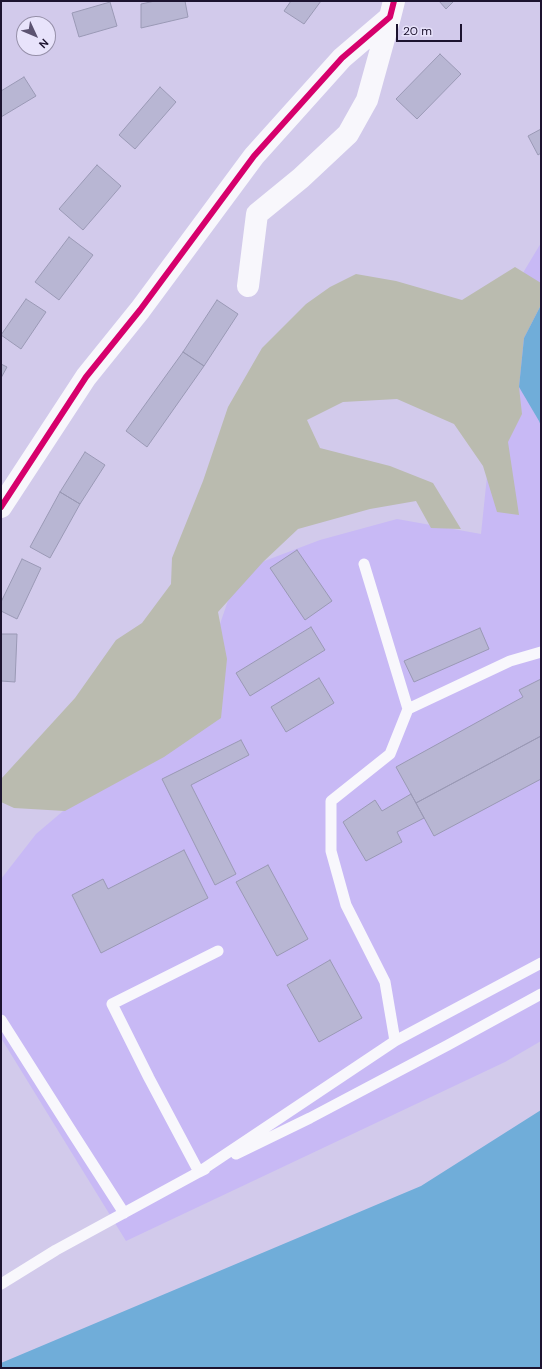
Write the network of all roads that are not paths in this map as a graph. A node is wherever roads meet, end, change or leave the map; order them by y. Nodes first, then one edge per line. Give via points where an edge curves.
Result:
1 (392, 9) edge
2 (248, 286) dead end
3 (1, 507) edge
4 (364, 564) dead end
5 (541, 652) edge
6 (408, 709) junction
7 (218, 951) dead end
8 (541, 962) edge
9 (541, 994) edge
10 (1, 1020) edge
11 (395, 1041) junction
12 (199, 1172) junction
13 (124, 1213) junction
14 (1, 1284) edge

1 - 2 street via 367,100 348,134 257,214
1 - 3 street via 342,58 254,156 140,310 86,377
4 - 6 lane
5 - 6 lane via 510,661
6 - 11 lane via 390,754 331,801 331,851 346,905 385,982
7 - 12 lane via 112,1004
8 - 11 lane
9 - 12 lane via 310,1118
10 - 13 lane
11 - 12 lane
12 - 13 lane
13 - 14 lane

